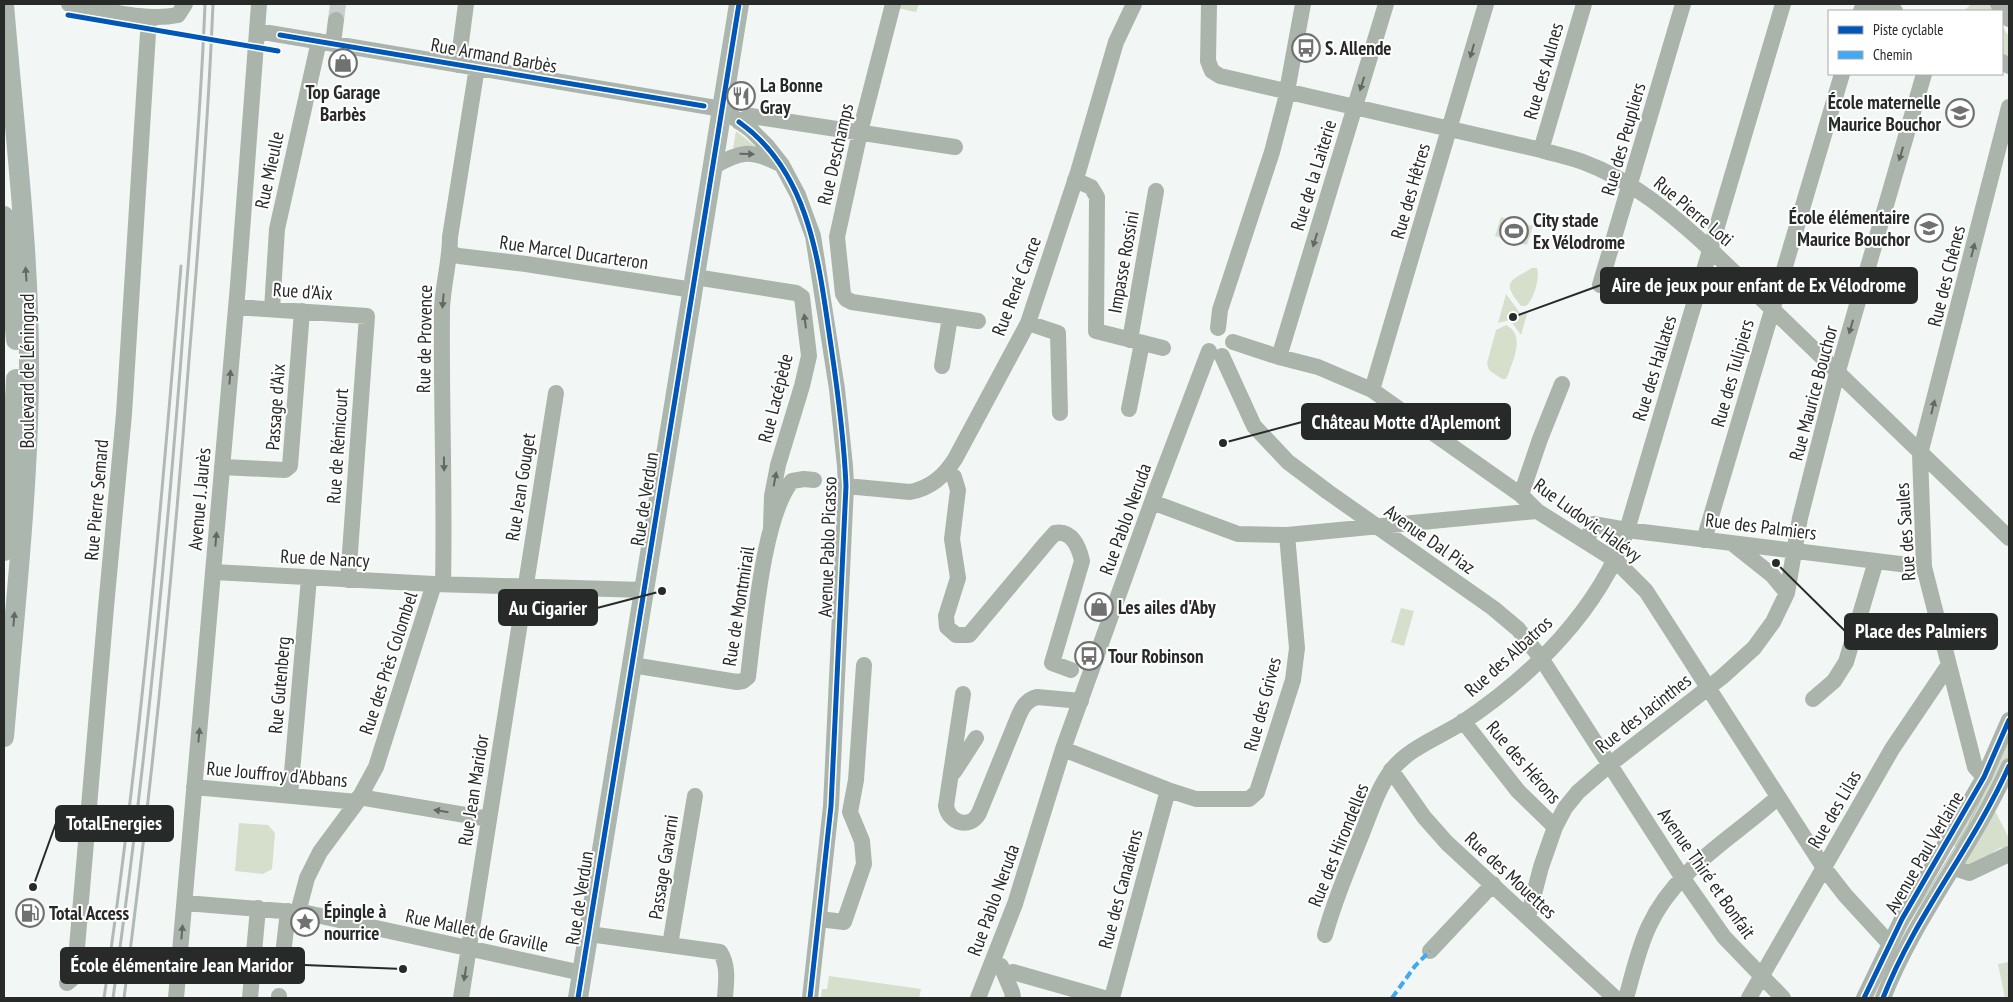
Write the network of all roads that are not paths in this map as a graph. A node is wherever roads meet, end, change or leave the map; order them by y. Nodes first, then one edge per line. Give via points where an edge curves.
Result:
1 (4, 4) edge
2 (69, 4) edge
3 (185, 4) edge
4 (259, 4) edge
5 (466, 4) edge
6 (738, 4) edge
7 (893, 4) edge
8 (1134, 4) edge
9 (1209, 4) edge
10 (1303, 4) edge
11 (1386, 4) edge
12 (1486, 4) edge
13 (1584, 4) edge
14 (1683, 4) edge
15 (1783, 4) edge
16 (1875, 4) edge
17 (1892, 10) edge
18 (149, 17) junction
19 (336, 20) tunnel mouth
20 (257, 31) junction
21 (326, 42) junction
22 (458, 65) junction
23 (477, 68) junction
24 (1842, 75) edge
25 (1924, 75) edge
26 (1287, 91) junction
27 (1355, 107) junction
28 (2009, 107) edge
29 (722, 109) junction
30 (739, 122) junction
31 (1449, 130) junction
32 (860, 132) junction
33 (954, 147) dead end
34 (1541, 150) junction
35 (782, 165) junction
36 (713, 167) junction
37 (1075, 180) junction
38 (1630, 185) junction
39 (1156, 191) dead end
40 (4, 216) edge
41 (1710, 249) junction
42 (450, 253) junction
43 (694, 283) junction
44 (1600, 285) dead end
45 (236, 307) junction
46 (272, 309) junction
47 (1772, 310) junction
48 (302, 311) junction
49 (367, 316) joint
50 (950, 316) junction
51 (978, 321) dead end
52 (1028, 324) junction
53 (1218, 328) junction
54 (1136, 342) junction
55 (1233, 342) junction
56 (1162, 348) dead end
57 (1215, 354) junction
58 (1279, 357) junction
59 (942, 366) dead end
60 (1838, 373) junction
61 (1562, 384) dead end
62 (1372, 390) junction
63 (556, 392) dead end
64 (1130, 408) dead end
65 (1060, 413) dead end
66 (1920, 454) junction
67 (222, 467) junction
68 (948, 470) junction
69 (814, 480) dead end
70 (846, 486) junction
71 (1521, 495) junction
72 (1152, 502) junction
73 (1537, 511) junction
74 (1377, 526) junction
75 (771, 527) junction
76 (1287, 535) junction
77 (1625, 536) junction
78 (2009, 538) edge
79 (1704, 540) junction
80 (1587, 541) junction
81 (1731, 543) junction
82 (1794, 550) junction
83 (4, 551) edge
84 (1616, 560) junction
85 (1876, 561) junction
86 (1924, 567) junction
87 (213, 572) junction
88 (309, 578) junction
89 (348, 580) junction
90 (439, 584) junction
91 (524, 587) junction
92 (644, 590) junction
93 (1787, 593) junction
94 (1541, 658) junction
95 (632, 665) junction
96 (864, 665) dead end
97 (1948, 666) junction
98 (1071, 670) dead end
99 (1708, 688) junction
100 (963, 694) dead end
101 (1813, 699) dead end
102 (1081, 701) junction
103 (2009, 720) edge
104 (1463, 721) junction
105 (4, 738) edge
106 (976, 738) dead end
107 (1064, 749) junction
108 (1608, 765) junction
109 (2009, 766) edge
110 (1391, 770) junction
111 (951, 776) junction
112 (1984, 777) junction
113 (194, 786) junction
114 (1168, 790) junction
115 (290, 795) junction
116 (694, 796) dead end
117 (1777, 798) junction
118 (358, 799) junction
119 (489, 818) junction
120 (1555, 827) junction
121 (2008, 856) edge
122 (1824, 868) junction
123 (1954, 868) junction
124 (1682, 877) junction
125 (1493, 884) junction
126 (185, 903) junction
127 (258, 908) junction
128 (293, 911) junction
129 (1528, 917) junction
130 (819, 920) junction
131 (589, 934) junction
132 (1325, 935) dead end
133 (1889, 943) junction
134 (670, 945) junction
135 (469, 949) junction
136 (1430, 951) dead end
137 (283, 955) dead end
138 (995, 955) junction
139 (582, 973) junction
140 (1006, 976) junction
141 (1761, 977) junction
142 (67, 983) dead end
143 (176, 998) edge
144 (250, 998) edge
145 (462, 998) edge
146 (578, 998) edge
147 (725, 998) edge
148 (810, 998) edge
149 (978, 998) edge
150 (1013, 998) edge
151 (1104, 998) edge
152 (1112, 998) edge
153 (1615, 998) edge
154 (1626, 998) edge
155 (1749, 998) edge
156 (1783, 998) edge
157 (1864, 998) edge
158 (1883, 998) edge

105 -> 1 main road, Boulevard de Léningrad via 28,445 29,384 28,297
2 - 18 street
3 - 18 street via 178,15
4 - 20 street, Avenue J. Jaurès
5 - 22 street
6 - 29 main road, Rue de Verdun
7 - 32 street, Rue Deschamps
8 - 37 street, Rue René Cance via 1116,42
9 - 26 street via 1208,62 1212,71 1220,76
10 - 26 street
11 -> 27 street, Rue de la Laiterie
12 -> 31 street, Rue des Hêtres
13 - 34 street, Rue des Aulnes
14 - 38 street, Rue des Peupliers
15 - 41 street, Rue des Hallates
16 - 17 street
18 - 142 street, Rue Pierre Semard via 124,414 75,971
19 - 21 street, Rue Mieulle
20 - 21 street, Rue Armand Barbès
20 - 45 street, Avenue J. Jaurès
21 - 22 street, Rue Armand Barbès
21 - 46 street, Rue Mieulle via 277,229
22 - 23 street, Rue Armand Barbès
23 - 29 street, Rue Armand Barbès
23 - 42 street, Rue de Provence
24 - 47 street, Rue des Tulipiers
25 -> 60 street, Rue Maurice Bouchor
26 - 27 street, Rue Pierre Loti
26 - 53 street via 1272,152 1220,310
27 - 31 street, Rue Pierre Loti
27 -> 58 street, Rue de la Laiterie
66 -> 28 street, Rue des Chênes
29 - 30 street, Avenue Pablo Picasso
29 - 36 main road, Rue de Verdun
30 - 32 street via 751,116
30 - 35 street, Avenue Pablo Picasso via 763,142
31 - 34 street, Rue Pierre Loti
31 - 62 street, Rue des Hêtres
32 - 33 street
32 - 50 street, Rue Deschamps via 837,237 843,294 852,302
34 - 38 street, Rue Pierre Loti via 1583,162
36 -> 35 street via 730,156 750,152
35 - 70 street, Avenue Pablo Picasso via 798,195 813,236 837,389
36 - 43 main road, Rue de Verdun
37 - 52 street, Rue René Cance
37 - 54 street via 1091,188 1097,198 1096,331
38 - 41 street, Rue Pierre Loti via 1676,217
38 - 44 street, Rue des Peupliers
39 - 54 street, Impasse Rossini
40 - 83 main road, Boulevard de Léningrad via 16,336
41 - 47 street, Rue Pierre Loti
41 - 77 street, Rue des Hallates
42 - 43 street, Rue Marcel Ducarteron
42 -> 90 street, Rue de Provence via 442,306 444,530
75 -> 43 street, Rue Lacépède via 772,496 778,466 809,356 802,297 796,292
43 - 92 main road, Rue de Verdun
45 - 46 street, Rue d'Aix
67 -> 45 street, Avenue J. Jaurès
46 - 48 street, Rue d'Aix
47 - 60 street, Rue Pierre Loti
47 - 79 street, Rue des Tulipiers
48 - 49 street, Rue d'Aix
48 - 67 street, Passage d'Aix via 290,466 285,470
49 - 89 street, Rue de Rémicourt
50 - 51 street, Rue Deschamps
50 - 59 street
52 - 65 street via 1058,333
52 - 68 street, Rue René Cance
53 - 55 street via 1230,333
53 - 57 street via 1206,339
54 - 56 street
54 - 64 street, Impasse Rossini
55 - 57 street via 1231,350
55 - 58 street, Rue Ludovic Halévy
57 - 72 street, Rue Pablo Neruda
57 - 74 street, Avenue Dal Piaz via 1254,426 1288,462
58 - 62 street, Rue Ludovic Halévy via 1318,367
60 - 66 street, Rue Pierre Loti
60 - 82 street, Rue Maurice Bouchor
61 - 71 street
62 - 71 street, Rue Ludovic Halévy
63 - 91 street, Rue Jean Gouget
66 - 78 street, Rue Pierre Loti
66 - 86 street, Rue des Saules
87 -> 67 street, Avenue J. Jaurès
68 - 70 street, Rue René Cance via 933,483 910,492
68 - 98 street via 958,490 952,539 958,578 946,616 949,630 960,636 969,635 1055,533 1067,534 1077,544 1082,561 1052,663
69 - 75 street, Rue de Montmirail via 792,481
70 - 130 street, Avenue Pablo Picasso via 831,806
71 - 73 street, Rue Ludovic Halévy
72 - 76 street via 1238,534
72 - 102 street, Rue Pablo Neruda
73 - 74 street
73 - 80 street, Rue Ludovic Halévy
74 - 76 street
74 - 94 street, Avenue Dal Piaz via 1493,608 1518,629
75 - 95 street, Rue de Montmirail via 748,677 737,682
76 - 114 street, Rue des Grives via 1296,660 1293,680 1257,792 1249,799 1196,799
77 - 79 street, Rue des Palmiers
77 - 80 street, Rue des Palmiers via 1594,524
77 - 84 street, Rue des Albatros
79 - 81 street, Rue des Palmiers
80 - 84 street, Rue Ludovic Halévy
81 - 82 street, Rue des Palmiers
81 - 93 street via 1772,575
82 - 85 street, Rue des Palmiers
82 - 93 street, Rue des Jacinthes
84 - 94 street, Rue des Albatros via 1566,632
84 - 99 street, Rue Ludovic Halévy via 1646,591
85 - 86 street, Rue des Palmiers
85 - 101 street via 1846,662 1834,681
86 - 97 street, Rue des Saules
87 - 88 street, Rue de Nancy
113 -> 87 street, Avenue J. Jaurès
88 - 89 street, Rue de Nancy
88 - 115 street, Rue Gutenberg
89 - 90 street, Rue de Nancy
90 - 91 street, Rue des Près Colombel
90 - 118 street, Rue des Près Colombel via 376,767
91 - 92 street, Rue des Près Colombel
91 - 119 street, Rue Jean Maridor
92 - 95 main road, Rue de Verdun
93 - 99 street, Rue des Jacinthes via 1773,622 1754,648
94 - 104 street, Rue des Albatros via 1498,696
94 - 108 street, Avenue Dal Piaz
95 - 131 main road, Rue de Verdun
96 - 130 street via 856,780 850,812 862,841 864,870 844,922
97 - 112 street, Rue des Saules via 1975,767
97 - 122 street, Rue des Lilas via 1892,749
99 - 108 street, Rue des Jacinthes
99 - 117 street, Rue Ludovic Halévy
100 - 111 street
102 - 107 street, Rue Pablo Neruda
102 - 111 street via 1037,697 1027,702 979,814 972,822 960,823 949,815 946,806
103 - 112 street, Avenue Paul Verlaine
104 - 110 street, Rue des Albatros via 1410,753
104 - 120 street, Rue des Hérons via 1518,791
106 - 111 street
107 - 114 street
107 - 138 street, Rue Pablo Neruda
108 - 120 street, Rue des Jacinthes via 1578,792
108 - 124 street, Avenue Thiré et Bonfait
109 - 123 street, Avenue Paul Verlaine
110 - 125 street, Rue des Mouettes via 1447,843
110 - 132 street, Rue des Hirondelles via 1377,795
112 - 133 street, Avenue Paul Verlaine
113 - 115 street, Rue Jouffroy d'Abbans
113 - 126 street, Avenue J. Jaurès
114 - 152 street, Rue des Canadiens
115 - 118 street, Rue Jouffroy d'Abbans
116 - 134 street, Passage Gavarni
117 - 122 street, Rue Ludovic Halévy
117 - 124 street
119 -> 118 street, Rue Jouffroy d'Abbans
118 - 128 street, Rue des Près Colombel via 320,852
119 - 135 street, Rue Jean Maridor
120 - 129 street, Rue des Jacinthes
121 - 123 street via 1969,873
122 - 133 street, Rue Ludovic Halévy
122 - 141 street, Rue des Lilas
123 - 158 street, Avenue Paul Verlaine via 1919,924
124 - 141 street, Avenue Thiré et Bonfait via 1724,937
124 - 154 street via 1649,924
125 - 129 street, Rue des Mouettes
125 - 136 street
126 - 127 street, Rue Mallet de Graville
143 -> 126 street, Avenue J. Jaurès
127 - 128 street, Rue Mallet de Graville
127 - 144 street
128 - 135 street, Rue Mallet de Graville
128 - 137 street, Rue des Près Colombel
129 - 153 street, Rue des Mouettes
130 - 148 street, Avenue Pablo Picasso
131 - 134 street
131 - 139 main road, Rue de Verdun
133 - 157 street, Avenue Paul Verlaine
134 - 147 street via 720,952 725,959
135 - 139 street, Rue Mallet de Graville
135 -> 145 street, Rue Jean Maridor
138 - 140 street
138 - 149 street, Rue Pablo Neruda
139 - 146 main road, Rue de Verdun
140 - 150 street
140 - 151 street via 1013,972
141 - 155 street, Rue des Lilas
141 - 156 street, Avenue Thiré et Bonfait

